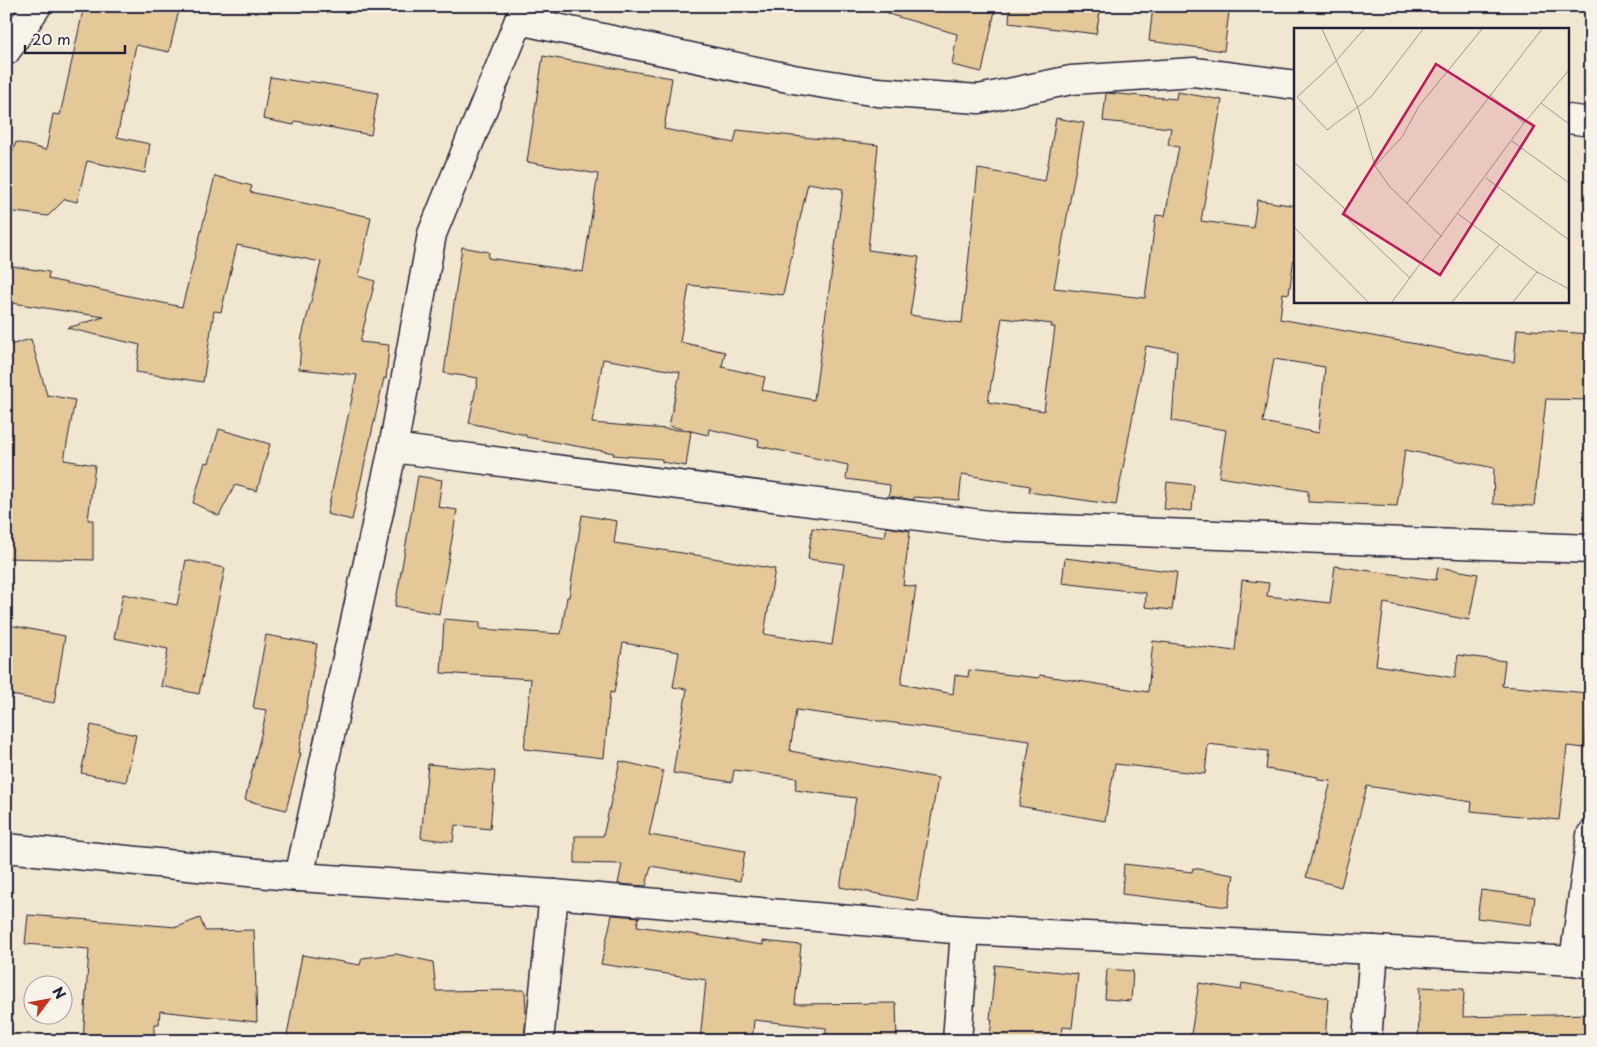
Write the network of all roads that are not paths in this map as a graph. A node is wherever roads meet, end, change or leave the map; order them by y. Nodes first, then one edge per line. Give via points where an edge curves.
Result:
1 (37, 6) edge
2 (526, 13) edge
3 (6, 51) edge
4 (1294, 85) edge
5 (1570, 119) edge
6 (1591, 122) edge
7 (392, 448) junction
8 (1591, 548) edge
9 (1591, 835) edge
10 (6, 848) edge
11 (299, 877) junction
12 (554, 894) junction
13 (965, 930) junction
14 (1374, 950) junction
15 (1582, 963) edge
16 (539, 1041) edge
17 (957, 1041) edge
18 (1367, 1041) edge

1 - 3 street
2 - 4 street via 793,79 878,92 979,99 1071,80 1194,72
2 - 7 street via 432,234
5 - 6 street
7 - 8 street via 1004,527
7 - 11 street
9 - 15 street
10 - 11 street
11 - 12 street
12 - 13 street
12 - 16 street
13 - 14 street
13 - 17 street
14 - 15 street
14 - 18 street

